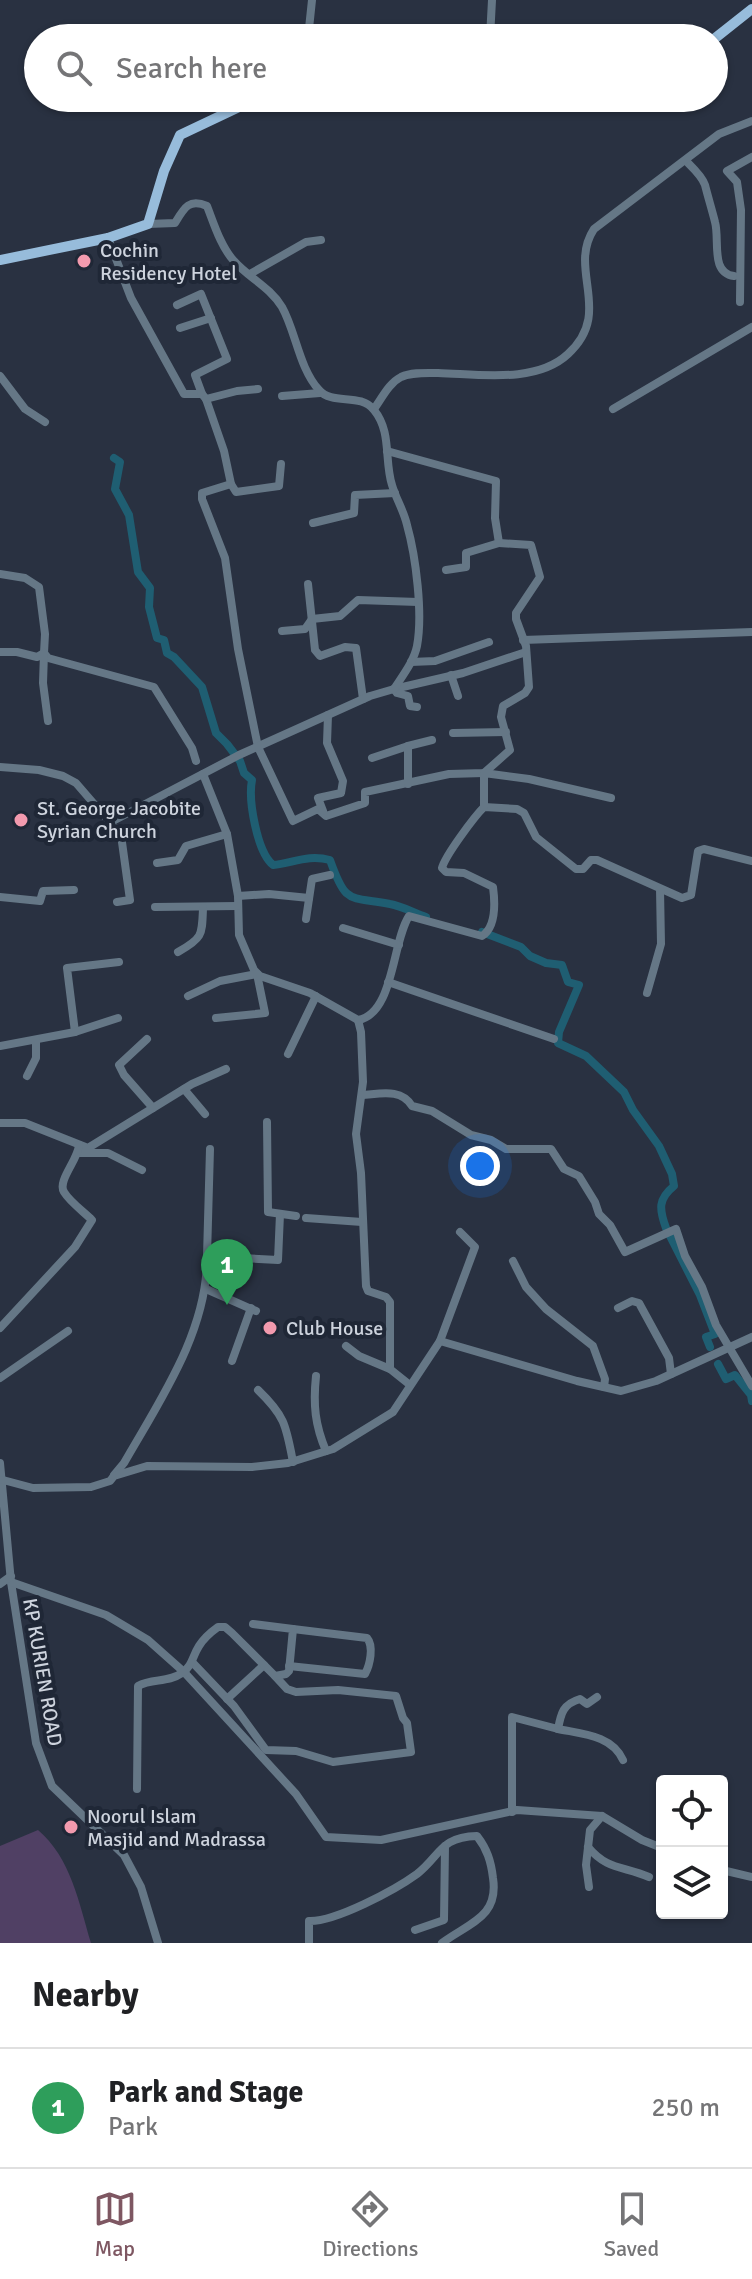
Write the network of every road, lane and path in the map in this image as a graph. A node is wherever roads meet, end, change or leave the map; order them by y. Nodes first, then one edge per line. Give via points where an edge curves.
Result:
1 (312, 0) edge
2 (492, 0) edge
3 (752, 9) edge
4 (309, 24) edge
5 (491, 24) edge
6 (728, 28) edge
7 (229, 112) edge
8 (752, 121) edge
9 (752, 157) edge
10 (686, 161) junction
11 (148, 224) junction
12 (108, 238) junction
13 (321, 240) dead end
14 (0, 260) edge
15 (250, 274) junction
16 (734, 276) dead end
17 (740, 302) dead end
18 (177, 305) dead end
19 (211, 318) junction
20 (752, 327) edge
21 (180, 328) dead end
22 (0, 376) edge
23 (258, 389) dead end
24 (320, 393) junction
25 (282, 396) dead end
26 (204, 397) junction
27 (374, 409) junction
28 (613, 409) dead end
29 (45, 422) dead end
30 (387, 451) junction
31 (281, 464) dead end
32 (231, 484) junction
33 (395, 493) junction
34 (313, 523) dead end
35 (499, 543) junction
36 (446, 570) dead end
37 (0, 574) edge
38 (308, 584) dead end
39 (418, 602) junction
40 (312, 619) junction
41 (282, 631) dead end
42 (752, 632) edge
43 (523, 640) junction
44 (489, 642) dead end
45 (0, 652) edge
46 (526, 652) junction
47 (44, 653) junction
48 (411, 662) junction
49 (451, 675) junction
50 (394, 689) junction
51 (458, 696) dead end
52 (363, 699) junction
53 (417, 707) dead end
54 (328, 715) junction
55 (48, 721) dead end
56 (506, 732) junction
57 (453, 733) dead end
58 (432, 740) dead end
59 (408, 746) junction
60 (258, 747) junction
61 (372, 758) dead end
62 (196, 761) dead end
63 (0, 767) edge
64 (484, 773) junction
65 (203, 774) junction
66 (408, 784) junction
67 (611, 798) dead end
68 (484, 807) junction
69 (326, 816) junction
70 (109, 823) junction
71 (227, 834) junction
72 (752, 861) edge
73 (157, 863) dead end
74 (330, 875) dead end
75 (660, 889) junction
76 (74, 890) dead end
77 (238, 896) junction
78 (0, 897) edge
79 (309, 898) junction
80 (117, 902) dead end
81 (237, 906) junction
82 (155, 907) dead end
83 (203, 908) junction
84 (306, 919) dead end
85 (343, 928) dead end
86 (399, 945) junction
87 (178, 952) dead end
88 (119, 962) dead end
89 (257, 974) junction
90 (388, 982) junction
91 (647, 993) dead end
92 (188, 996) dead end
93 (316, 996) junction
94 (118, 1018) dead end
95 (216, 1018) dead end
96 (358, 1020) junction
97 (75, 1032) junction
98 (147, 1039) dead end
99 (554, 1039) dead end
100 (36, 1040) junction
101 (0, 1046) edge
102 (288, 1054) dead end
103 (226, 1069) dead end
104 (27, 1076) dead end
105 (184, 1089) junction
106 (362, 1095) junction
107 (153, 1108) junction
108 (205, 1114) dead end
109 (267, 1122) dead end
110 (0, 1123) edge
111 (79, 1149) junction
112 (210, 1149) dead end
113 (142, 1170) dead end
114 (280, 1214) junction
115 (362, 1222) junction
116 (460, 1232) dead end
117 (207, 1256) junction
118 (513, 1261) dead end
119 (206, 1289) junction
120 (618, 1308) dead end
121 (0, 1328) edge
122 (68, 1331) dead end
123 (752, 1337) edge
124 (440, 1341) junction
125 (346, 1346) dead end
126 (724, 1349) junction
127 (232, 1361) dead end
128 (390, 1369) junction
129 (671, 1374) junction
130 (316, 1376) dead end
131 (0, 1378) edge
132 (410, 1385) junction
133 (752, 1386) edge
134 (604, 1387) junction
135 (258, 1390) dead end
136 (326, 1451) junction
137 (293, 1462) junction
138 (1, 1471) edge
139 (114, 1476) junction
140 (11, 1579) junction
141 (0, 1584) edge
142 (253, 1624) dead end
143 (293, 1629) junction
144 (193, 1663) junction
145 (264, 1665) junction
146 (289, 1666) junction
147 (184, 1672) junction
148 (275, 1676) junction
149 (597, 1697) dead end
150 (227, 1699) junction
151 (558, 1729) junction
152 (623, 1760) dead end
153 (137, 1789) dead end
154 (512, 1812) junction
155 (602, 1816) junction
156 (445, 1846) junction
157 (588, 1847) junction
158 (660, 1847) edge
159 (728, 1871) edge
160 (649, 1877) dead end
161 (752, 1877) edge
162 (589, 1887) dead end
163 (415, 1930) dead end
164 (158, 1943) edge
165 (309, 1943) edge
166 (442, 1943) edge

1 - 4 street
2 - 5 street
3 - 6 main road
7 - 11 main road via 180,135
8 - 10 street via 719,134
9 - 17 street via 727,171 737,182 741,210
10 - 16 street via 704,182 721,270
10 - 27 street via 594,229 584,253 591,307 585,334 567,356 547,368 516,374 409,374 392,383
11 - 12 main road
11 - 15 street via 175,223 185,206 199,202 207,206 233,260
12 - 14 main road
12 - 26 street via 131,298 184,394
13 - 15 street via 306,242
15 - 24 street via 281,307
18 - 19 street via 201,294
19 - 21 street
19 - 26 street via 227,359 195,375
20 - 28 street
22 - 29 street via 25,409
23 - 26 street
24 - 25 street
24 - 27 street via 364,401
26 - 32 street
27 - 30 street via 386,431
30 - 33 street
30 - 35 street via 496,481
31 - 32 street via 279,486 236,492
32 - 60 street via 202,493 202,499 225,558
33 - 34 street via 355,495 354,513
33 - 39 street via 407,522
35 - 36 street via 466,553 466,567
35 - 43 street via 531,545 538,566 540,577 516,613
37 - 47 street via 25,578 39,587
38 - 40 street
39 - 40 street via 358,600 340,616
39 - 48 street via 417,646
40 - 41 street via 305,629
40 - 52 street via 320,656 356,648
42 - 43 street
43 - 46 street
44 - 48 street via 435,661
45 - 47 street via 37,657
46 - 49 street
46 - 56 street via 529,687 503,706
47 - 55 street
47 - 62 street via 154,687
48 - 50 street
49 - 50 street
49 - 51 street
50 - 52 street
50 - 53 street
52 - 54 street
54 - 60 street
54 - 69 street via 327,743 343,784 341,793 318,798
56 - 57 street
56 - 64 street via 510,750
58 - 59 street
59 - 61 street
59 - 66 street
60 - 65 street
60 - 69 street via 293,821 318,809
63 - 70 street via 63,776 76,783
64 - 66 street via 449,774
64 - 67 street
64 - 68 street
65 - 70 street
65 - 71 street
66 - 69 street via 365,792 365,803
68 - 75 street via 524,813 536,837 576,869 597,860
68 - 86 street via 442,868 493,887 494,911 487,934 409,916
70 - 80 street via 121,835 130,883 130,900
71 - 73 street via 186,846 178,860
71 - 77 street
72 - 75 street via 704,849 696,856 691,895 682,898
74 - 79 street via 312,879
75 - 91 street via 661,944
76 - 78 street via 43,891 40,901
77 - 79 street
77 - 81 street
79 - 84 street
81 - 83 street
81 - 89 street via 239,935
82 - 83 street
83 - 87 street via 202,934
85 - 86 street
86 - 90 street
88 - 97 street via 67,968
89 - 92 street via 220,981
89 - 93 street
89 - 95 street via 265,1013
90 - 96 street via 373,1015
90 - 99 street
93 - 96 street
93 - 102 street
94 - 97 street
96 - 106 street
97 - 100 street
98 - 107 street via 119,1065
100 - 101 street
100 - 104 street via 36,1058
103 - 105 street
105 - 107 street
105 - 108 street
106 - 115 street via 356,1134
106 - 126 street via 406,1096 412,1106 506,1149 551,1149 564,1169 579,1176 625,1252 676,1229
107 - 111 street
109 - 114 street via 268,1212
110 - 111 street via 25,1123
111 - 113 street via 108,1153
111 - 121 street via 62,1182 63,1191 92,1220 75,1247
112 - 117 street
114 - 115 street
114 - 117 street via 278,1260
115 - 128 street via 366,1286 390,1302
116 - 124 street via 475,1247
117 - 119 street
118 - 134 street via 526,1287 546,1309 593,1346
119 - 127 street via 254,1309
119 - 139 street via 176,1369
120 - 129 street via 639,1303 669,1358
122 - 131 street
123 - 126 street
124 - 132 street
124 - 134 street
125 - 128 street
126 - 129 street
126 - 133 street
128 - 132 street
129 - 134 street via 621,1391
130 - 136 street via 313,1408
132 - 136 street via 393,1412
135 - 137 street via 279,1410
136 - 137 street
137 - 139 street via 147,1466
138 - 139 street via 33,1488 91,1487
138 - 140 street, KP KURIEN ROAD
140 - 141 street
140 - 147 street via 106,1615 148,1640
140 - 164 street, KP KURIEN ROAD via 36,1743 52,1786 124,1855 141,1887
142 - 143 street
143 - 146 street
143 - 146 street via 367,1638 371,1645 363,1674
144 - 145 street via 198,1647 218,1627 225,1627
144 - 147 street
144 - 150 street
145 - 148 street
145 - 150 street
146 - 148 street via 286,1674
147 - 153 street via 169,1681 138,1686
147 - 154 street via 296,1794 326,1837 381,1840
148 - 150 street via 296,1692 396,1696 411,1752 333,1762 296,1751 266,1750
149 - 151 street via 587,1704 580,1699 569,1702
151 - 152 street via 607,1741 619,1749
151 - 154 street via 512,1717
154 - 155 street
155 - 157 street via 590,1830
155 - 158 street
156 - 163 street via 444,1920
156 - 165 street via 417,1873 378,1896 324,1921 309,1921
156 - 166 street via 459,1836 477,1836 491,1863 496,1895 488,1911
157 - 160 street via 613,1868
157 - 162 street
159 - 161 street

